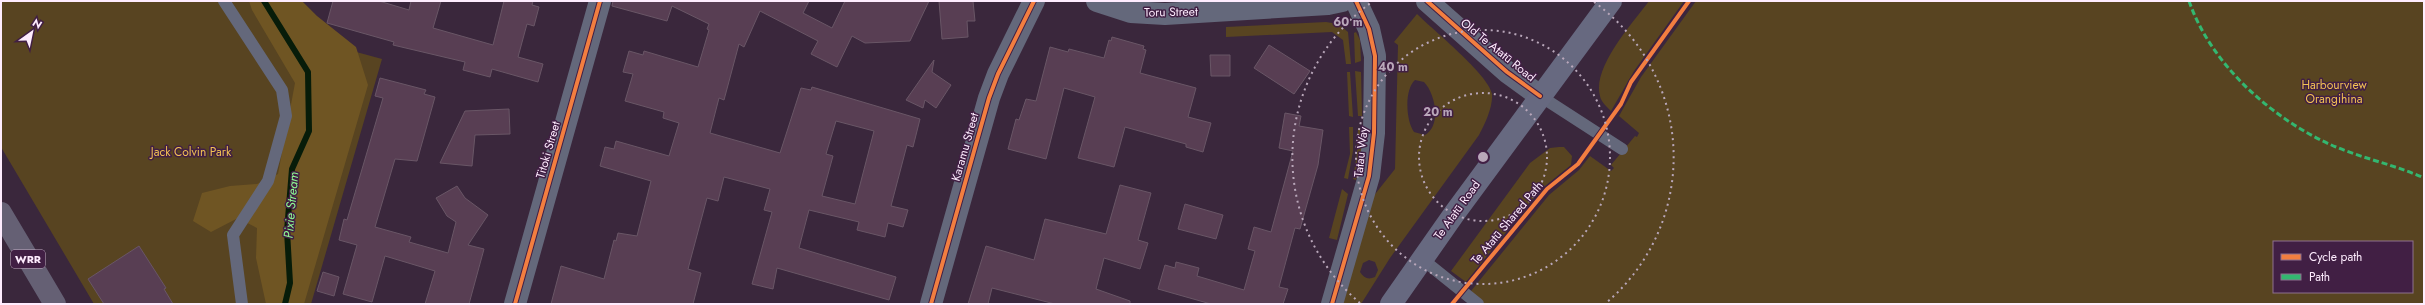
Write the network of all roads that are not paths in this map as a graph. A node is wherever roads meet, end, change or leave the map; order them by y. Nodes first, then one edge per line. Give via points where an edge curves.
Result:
1 (224, 1) edge
2 (600, 1) edge
3 (1034, 1) edge
4 (1097, 1) edge
5 (1342, 1) edge
6 (1356, 1) edge
7 (1611, 1) edge
8 (1430, 2) edge
9 (1187, 7) edge
10 (1540, 96) junction
11 (1622, 150) dead end
12 (1, 213) edge
13 (1422, 259) junction
14 (54, 304) edge
15 (242, 304) edge
16 (515, 304) edge
17 (931, 304) edge
18 (1332, 304) edge
19 (1391, 304) edge
20 (1478, 304) edge

1 - 15 lane via 282,90 286,116 268,181 233,235
2 - 16 street, Titoki Street
3 - 17 street, Karamu Street via 989,98
4 - 9 street, Toru Street via 1131,12
5 - 9 street, Toru Street via 1328,4
6 - 18 street, Tatau Way via 1369,28 1375,56 1374,133 1369,176
7 - 10 main road, Te Atatū Road
8 - 10 street, Old Te Atatū Road via 1507,72
10 - 11 lane
10 - 13 main road, Te Atatū Road
12 - 14 highway, WRR
13 - 19 main road, Te Atatū Road
13 - 20 lane

